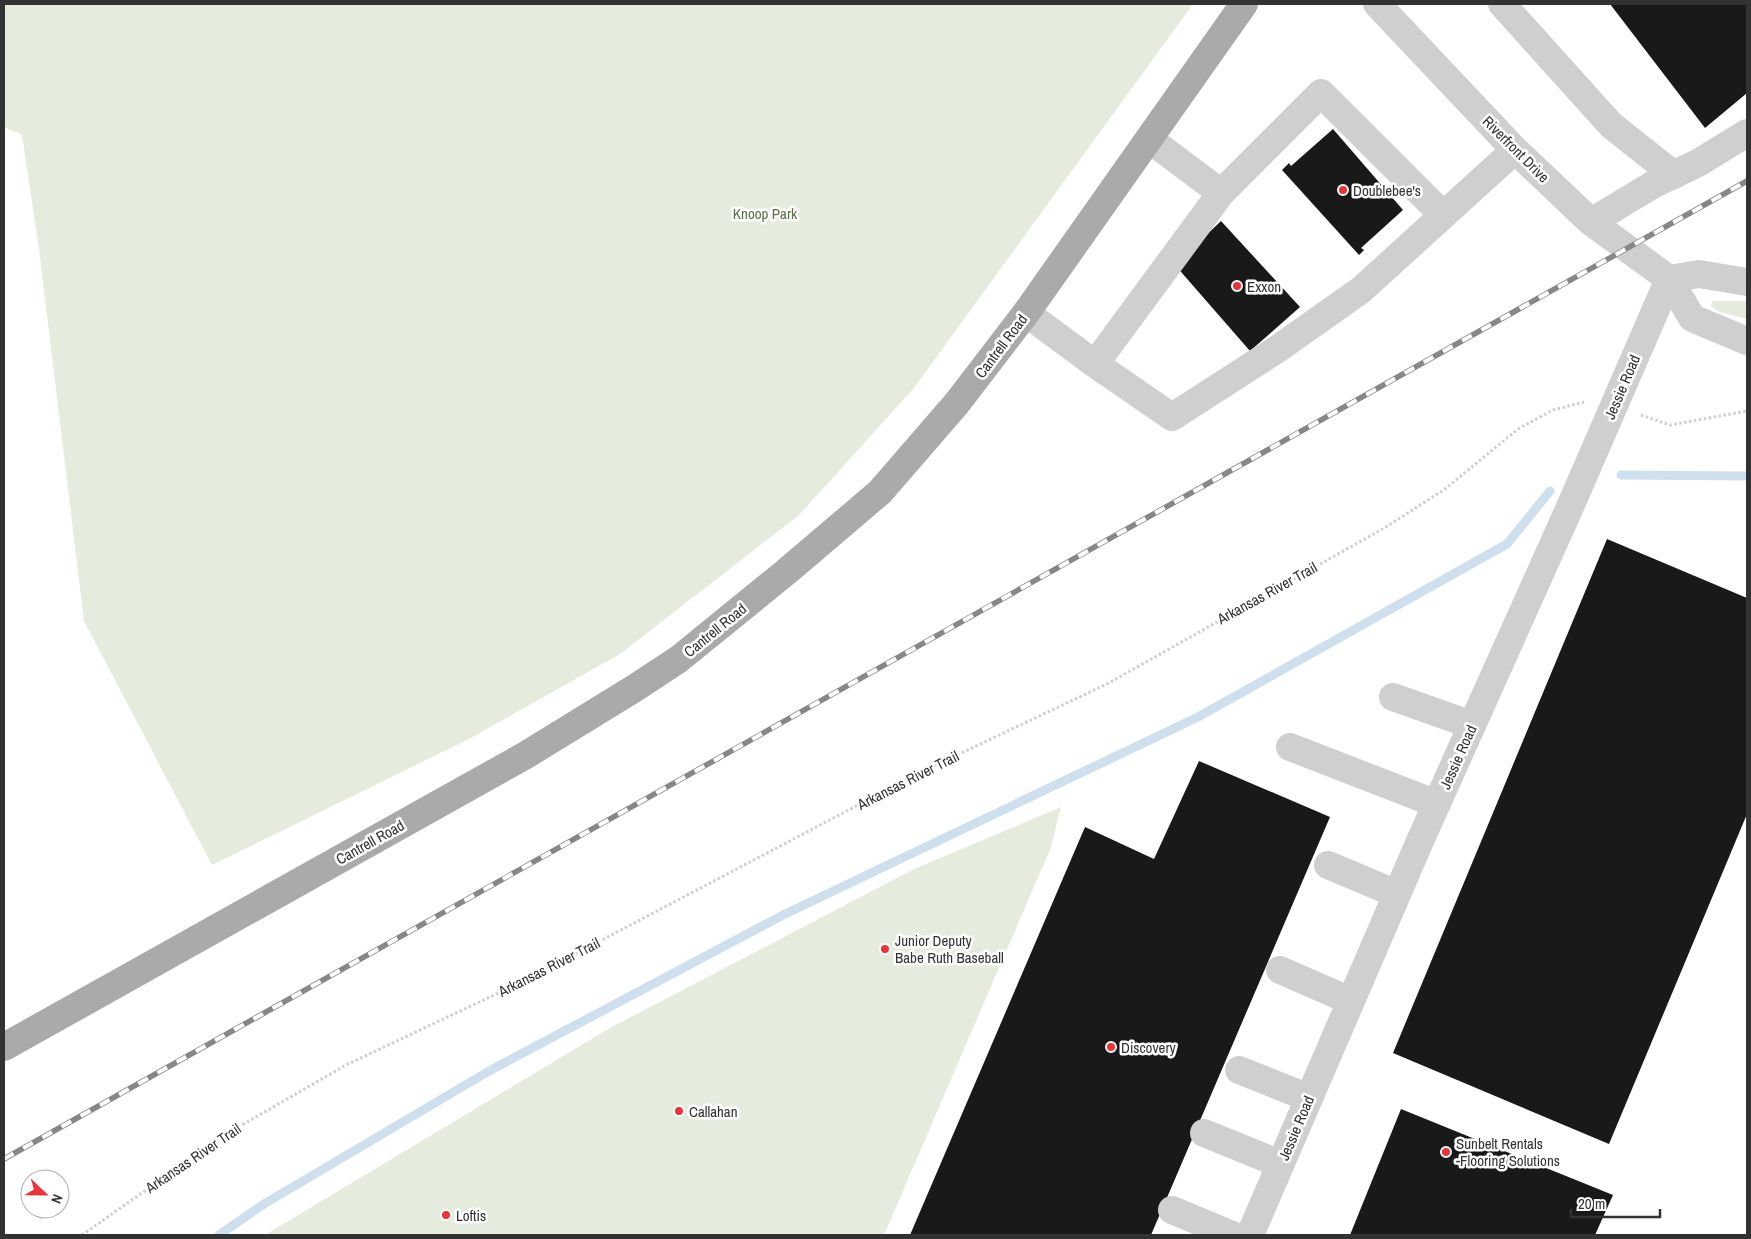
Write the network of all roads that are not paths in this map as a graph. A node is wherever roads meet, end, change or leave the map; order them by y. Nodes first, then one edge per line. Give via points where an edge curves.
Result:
1 (1244, 4) edge
2 (1377, 4) edge
3 (1502, 4) edge
4 (1747, 133) edge
5 (1149, 139) junction
6 (1515, 150) junction
7 (1674, 175) junction
8 (1221, 193) junction
9 (1443, 215) junction
10 (1591, 222) junction
11 (1669, 280) junction
12 (1747, 282) edge
13 (1026, 312) junction
14 (1747, 341) edge
15 (1095, 364) junction
16 (1393, 697) dead end
17 (1472, 725) junction
18 (1290, 747) dead end
19 (1437, 804) junction
20 (1328, 865) dead end
21 (1397, 894) junction
22 (1280, 970) dead end
23 (1351, 1001) junction
24 (4, 1047) edge
25 (1238, 1070) dead end
26 (1309, 1098) junction
27 (1204, 1134) dead end
28 (1280, 1164) junction
29 (1172, 1210) dead end
30 (1232, 1235) edge
31 (1250, 1235) edge

1 - 5 main road, Cantrell Road
2 - 6 street, Riverfront Drive
3 - 7 street via 1610,125
4 - 7 street
5 - 8 street
5 - 13 main road, Cantrell Road
6 - 9 street
6 - 10 street, Riverfront Drive
7 - 10 street
8 - 9 street via 1321,93
8 - 15 street
9 - 15 street via 1361,290 1172,417
10 - 11 street, Riverfront Drive
11 - 12 street via 1699,274
11 - 14 street, Riverfront Drive via 1692,318
11 - 17 street, Jessie Road
13 - 15 street
13 - 24 main road, Cantrell Road via 957,403 880,492 678,659 526,754
16 - 17 street
17 - 19 street, Jessie Road
18 - 19 street
19 - 21 street, Jessie Road
20 - 21 street
21 - 23 street, Jessie Road
22 - 23 street
23 - 26 street, Jessie Road
25 - 26 street
26 - 28 street, Jessie Road
27 - 28 street
28 - 31 street, Jessie Road
29 - 30 street

